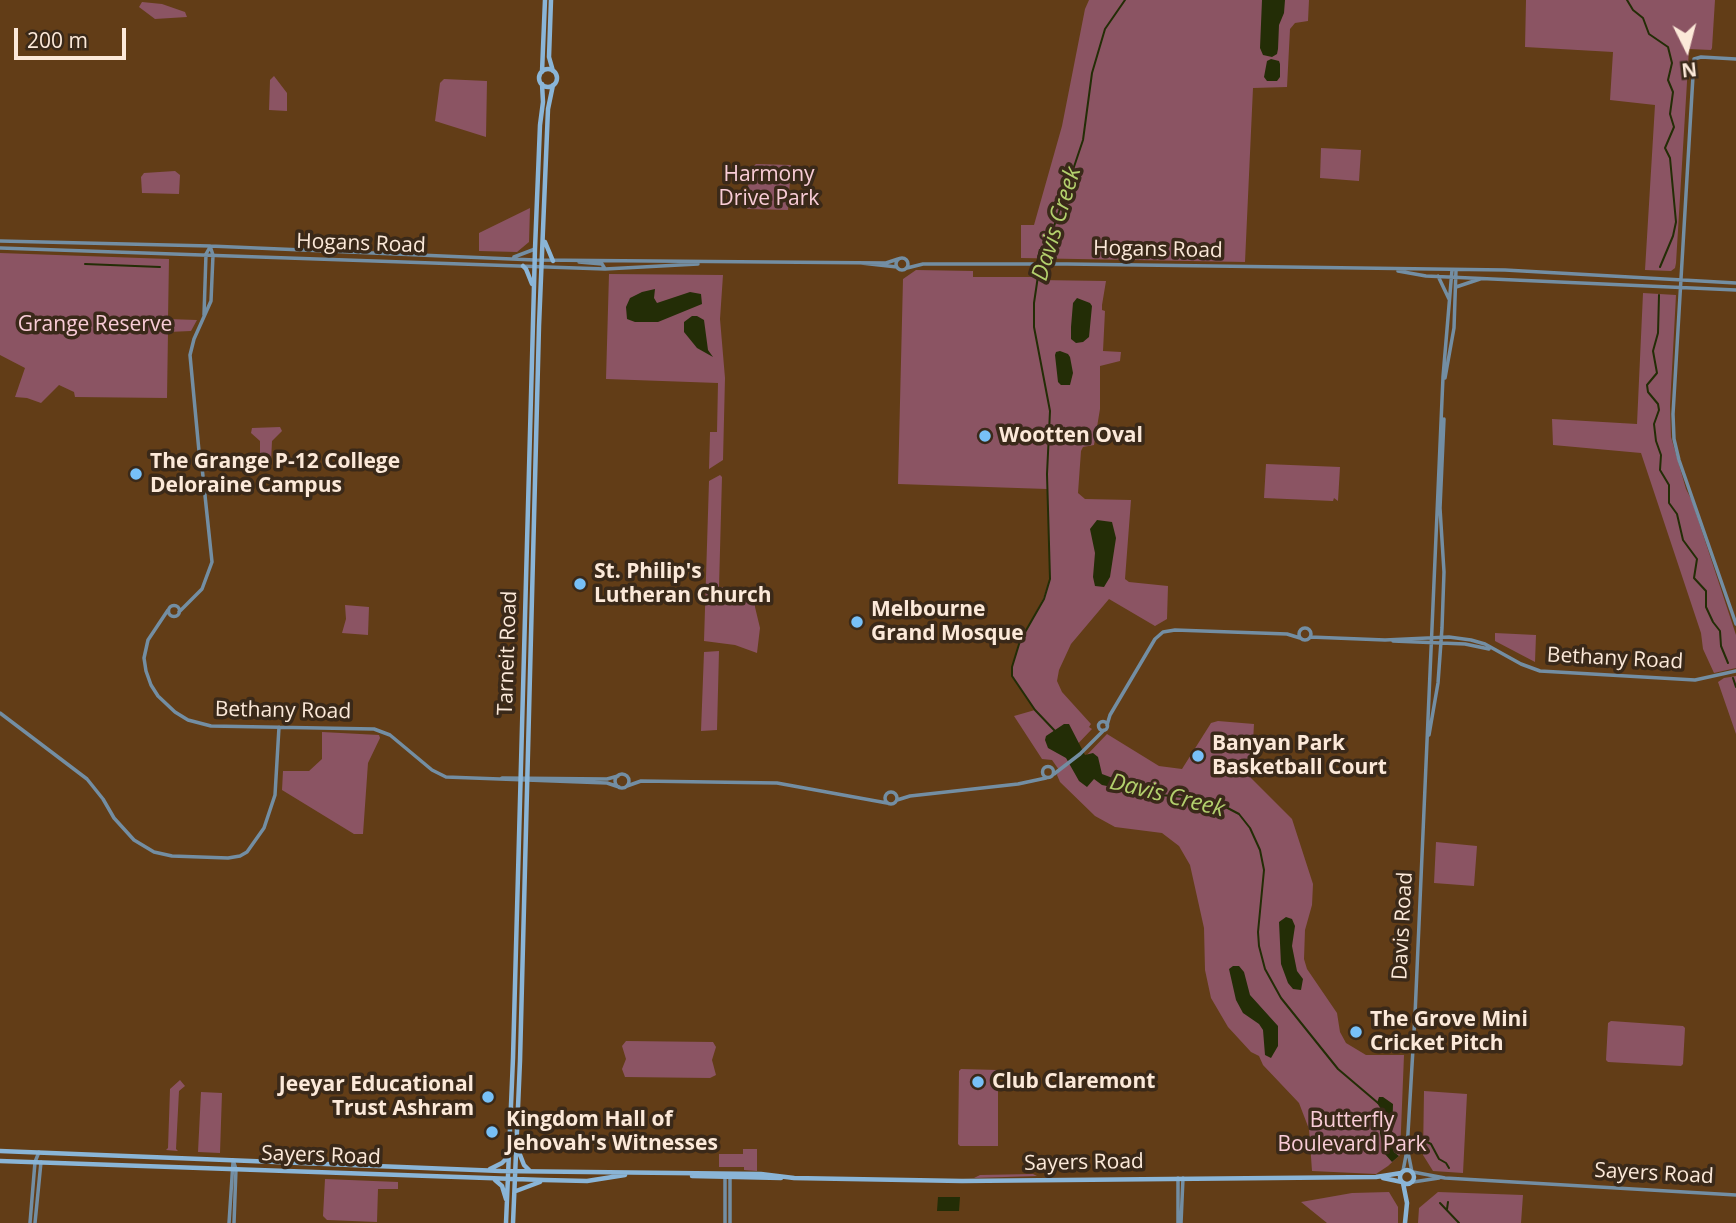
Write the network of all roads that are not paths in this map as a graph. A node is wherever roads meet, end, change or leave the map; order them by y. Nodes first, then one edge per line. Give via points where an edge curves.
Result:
1 (545, 0) edge
2 (551, 0) edge
3 (1736, 59) edge
4 (553, 71) junction
5 (542, 72) junction
6 (542, 84) junction
7 (553, 85) junction
8 (543, 238) junction
9 (0, 241) edge
10 (65, 243) junction
11 (85, 243) junction
12 (210, 246) junction
13 (0, 248) edge
14 (534, 249) junction
15 (65, 250) junction
16 (84, 251) junction
17 (358, 253) junction
18 (206, 254) junction
19 (213, 254) junction
20 (509, 259) junction
21 (898, 259) junction
22 (358, 260) junction
23 (553, 261) junction
24 (574, 261) junction
25 (657, 261) junction
26 (907, 261) junction
27 (721, 262) junction
28 (535, 263) junction
29 (856, 263) junction
30 (542, 264) junction
31 (923, 264) junction
32 (523, 266) junction
33 (649, 267) junction
34 (897, 267) junction
35 (907, 268) junction
36 (605, 269) junction
37 (1392, 270) junction
38 (1454, 270) junction
39 (1438, 276) junction
40 (1454, 276) junction
41 (1486, 278) junction
42 (1681, 279) junction
43 (209, 283) junction
44 (1736, 283) edge
45 (1681, 286) junction
46 (1456, 287) junction
47 (534, 288) junction
48 (1736, 290) edge
49 (1450, 301) junction
50 (1444, 387) junction
51 (1443, 410) junction
52 (185, 606) junction
53 (176, 607) junction
54 (168, 610) junction
55 (179, 612) junction
56 (172, 617) junction
57 (163, 619) junction
58 (1736, 624) edge
59 (1301, 630) junction
60 (1311, 631) junction
61 (1287, 634) junction
62 (1325, 636) junction
63 (1300, 638) junction
64 (1310, 638) junction
65 (1441, 638) junction
66 (1432, 641) junction
67 (1441, 643) junction
68 (1496, 651) junction
69 (1736, 671) edge
70 (0, 713) edge
71 (1110, 715) junction
72 (1102, 722) junction
73 (1107, 725) junction
74 (279, 727) junction
75 (1101, 728) junction
76 (1427, 744) junction
77 (1063, 765) junction
78 (1051, 767) junction
79 (1042, 772) junction
80 (1054, 774) junction
81 (618, 776) junction
82 (628, 777) junction
83 (1046, 778) junction
84 (520, 779) junction
85 (1036, 779) junction
86 (528, 780) junction
87 (641, 781) junction
88 (627, 786) junction
89 (619, 787) junction
90 (895, 793) junction
91 (885, 795) junction
92 (910, 796) junction
93 (873, 798) junction
94 (897, 800) junction
95 (887, 803) junction
96 (524, 882) junction
97 (516, 931) junction
98 (516, 1143) junction
99 (1407, 1150) junction
100 (0, 1151) edge
101 (39, 1152) junction
102 (509, 1157) junction
103 (233, 1160) junction
104 (0, 1161) edge
105 (38, 1162) junction
106 (234, 1169) junction
107 (485, 1170) junction
108 (509, 1171) junction
109 (515, 1171) junction
110 (531, 1171) junction
111 (1402, 1172) junction
112 (1413, 1172) junction
113 (640, 1173) junction
114 (728, 1176) junction
115 (1376, 1177) junction
116 (1181, 1178) junction
117 (1445, 1178) junction
118 (495, 1179) junction
119 (509, 1180) junction
120 (516, 1180) junction
121 (544, 1180) junction
122 (1413, 1182) junction
123 (1403, 1183) junction
124 (516, 1191) junction
125 (1736, 1195) edge
126 (508, 1203) junction
127 (1407, 1203) junction
128 (33, 1223) edge
129 (229, 1223) edge
130 (234, 1223) edge
131 (506, 1223) edge
132 (513, 1223) edge
133 (727, 1223) edge
134 (1179, 1223) edge
135 (1405, 1223) edge

1 - 5 main road
2 - 4 main road via 549,57
3 - 42 street via 1694,59
4 - 5 main road
4 - 7 main road
5 - 6 main road
6 - 7 main road
6 - 14 main road, Tarneit Road
7 - 8 main road, Tarneit Road
8 - 23 main road
8 - 30 main road, Tarneit Road
9 - 10 street, Hogans Road
10 - 11 street, Hogans Road
10 - 15 street
11 - 12 street, Hogans Road
11 - 16 street
12 - 17 street, Hogans Road
12 - 18 street
12 - 19 street
13 - 15 street, Hogans Road
14 - 20 street
14 - 28 main road, Tarneit Road
15 - 16 street, Hogans Road
16 - 18 street, Hogans Road
17 - 20 street, Hogans Road
17 - 22 street
18 - 19 street, Hogans Road
18 - 43 street
19 - 22 street, Hogans Road
19 - 43 street
20 - 28 street, Hogans Road
21 - 26 street
21 - 29 street, Hogans Road
21 - 34 street
22 - 32 street, Hogans Road
23 - 24 street, Hogans Road
23 - 30 street, Hogans Road
24 - 25 street, Hogans Road
24 - 36 street via 602,264
25 - 27 street, Hogans Road
25 - 33 street
26 - 31 street, Hogans Road
26 - 35 street
27 - 29 street, Hogans Road
27 - 33 street, Hogans Road
28 - 30 street, Hogans Road
28 - 32 street, Hogans Road
28 - 47 main road, Tarneit Road
29 - 34 street, Hogans Road
30 - 36 street, Hogans Road
30 - 86 main road, Tarneit Road
31 - 35 street, Hogans Road
31 - 37 street, Hogans Road
32 - 47 main road
33 - 36 street, Hogans Road
34 - 35 street
37 - 38 street, Hogans Road
37 - 39 street, Hogans Road
38 - 40 street, Davis Road
38 - 42 street, Hogans Road
39 - 40 street, Hogans Road
39 - 49 street
40 - 41 street, Hogans Road
40 - 46 street, Davis Road
40 - 49 street, Davis Road
41 - 45 street, Hogans Road
41 - 46 street
42 - 44 street, Hogans Road
42 - 45 street
43 - 52 street via 211,301 190,355 212,562 202,589
45 - 48 street, Hogans Road
45 - 58 street via 1674,439
46 - 50 street, Davis Road
47 - 84 main road, Tarneit Road
49 - 50 street, Davis Road
50 - 51 street, Davis Road
51 - 65 street, Davis Road
51 - 66 street, Davis Road
52 - 53 street
52 - 55 street
53 - 54 street
53 - 55 street
54 - 56 street
54 - 57 street, Bethany Road
55 - 56 street
56 - 57 street
57 - 74 street, Bethany Road via 148,640 145,663 151,685 169,708 206,725
59 - 60 street
59 - 61 street
59 - 63 street
60 - 62 street, Bethany Road
60 - 64 street
61 - 63 street
61 - 71 street via 1165,631 1155,639
62 - 64 street, Bethany Road
62 - 66 street, Bethany Road
63 - 64 street
65 - 66 street, Bethany Road
65 - 67 street, Davis Road
65 - 68 street, Bethany Road via 1471,640
66 - 67 street, Bethany Road
66 - 76 street, Davis Road
67 - 68 street, Bethany Road
67 - 76 street, Davis Road
68 - 69 street, Bethany Road via 1546,672 1695,680
70 - 74 street via 87,779 134,840 172,856 228,858 247,852 264,828 275,795
71 - 72 street
71 - 73 street
72 - 73 street
72 - 75 street
73 - 75 street
74 - 84 street, Bethany Road via 380,730 441,775
75 - 77 street via 1080,754
76 - 99 street, Davis Road
77 - 78 street
77 - 80 street
78 - 79 street
78 - 80 street
79 - 83 street
79 - 85 street
80 - 83 street
81 - 82 street
81 - 86 street, Bethany Road
81 - 89 street
82 - 87 street
82 - 88 street
83 - 85 street
84 - 86 street, Bethany Road
84 - 97 main road, Tarneit Road
85 - 92 street
86 - 89 street, Bethany Road
86 - 96 main road, Tarneit Road
87 - 88 street
87 - 93 street via 783,783
88 - 89 street
90 - 91 street
90 - 92 street
90 - 94 street
91 - 93 street
91 - 95 street
92 - 94 street
93 - 95 street
94 - 95 street
96 - 97 main road
96 - 98 main road, Tarneit Road
97 - 102 main road, Tarneit Road
98 - 109 main road, Tarneit Road
98 - 110 main road
99 - 111 street
99 - 112 street
100 - 101 main road, Sayers Road
101 - 103 main road, Sayers Road
101 - 105 street
102 - 107 main road
102 - 108 main road, Tarneit Road
103 - 106 street
103 - 107 main road, Sayers Road
104 - 105 main road, Sayers Road
105 - 106 main road, Sayers Road
105 - 128 street
106 - 118 main road, Sayers Road
106 - 129 street
106 - 130 street
107 - 108 main road, Sayers Road
108 - 109 main road, Sayers Road
108 - 119 main road, Tarneit Road
109 - 110 main road, Sayers Road
109 - 120 main road, Tarneit Road
110 - 113 main road, Sayers Road
111 - 112 main road, Sayers Road
111 - 115 main road, Sayers Road
111 - 123 main road
112 - 117 street, Sayers Road
112 - 122 main road
113 - 114 main road, Sayers Road
113 - 121 main road, Sayers Road via 587,1181
114 - 116 main road, Sayers Road via 957,1181
114 - 133 street
115 - 116 main road, Sayers Road
115 - 123 main road, Sayers Road
116 - 134 street
117 - 122 street, Sayers Road
117 - 125 street, Sayers Road
118 - 119 main road, Sayers Road
118 - 126 main road
119 - 120 main road, Sayers Road
119 - 126 main road, Tarneit Road
120 - 121 main road, Sayers Road
120 - 124 main road, Tarneit Road
121 - 124 main road
122 - 123 main road, Sayers Road
122 - 127 main road
123 - 127 main road
124 - 132 main road, Tarneit Road
126 - 131 main road, Tarneit Road
127 - 135 main road

